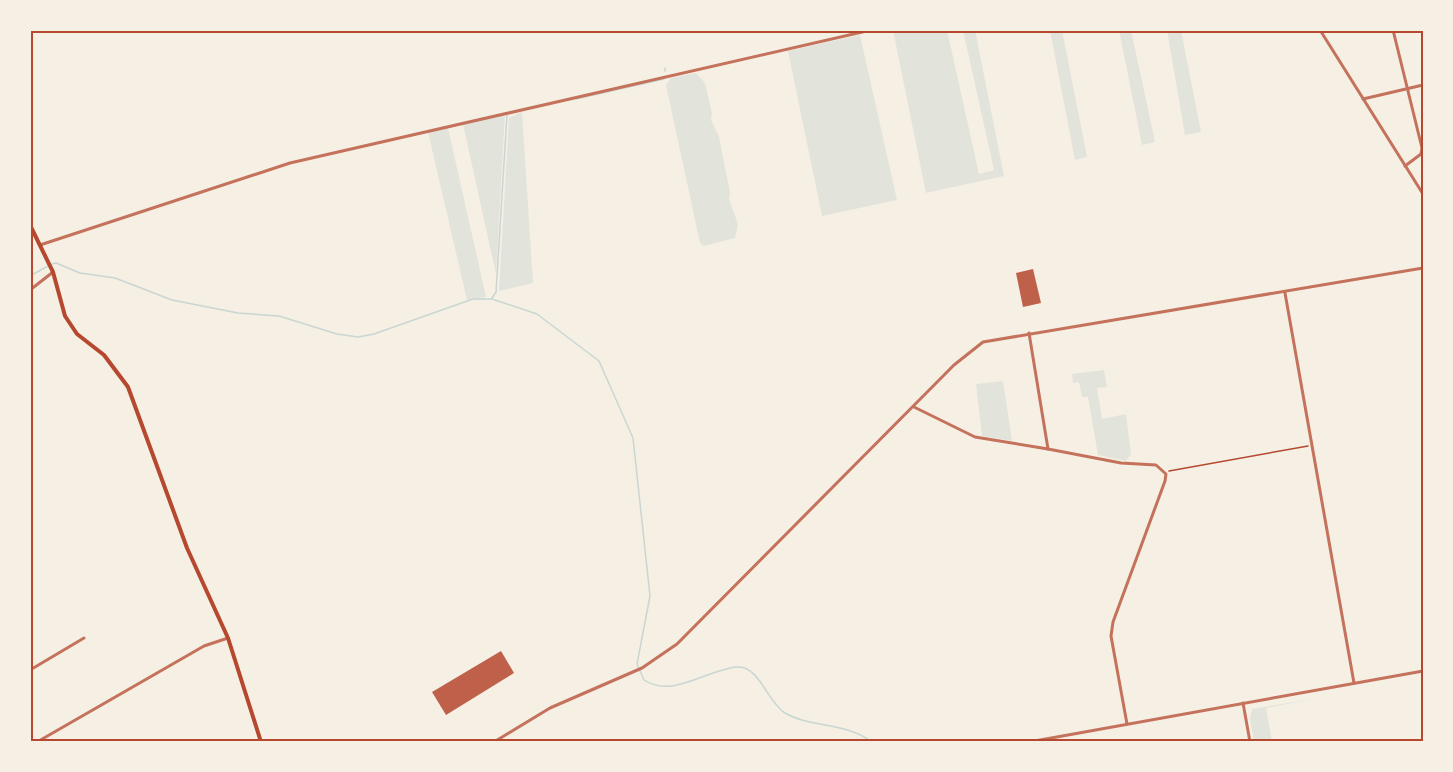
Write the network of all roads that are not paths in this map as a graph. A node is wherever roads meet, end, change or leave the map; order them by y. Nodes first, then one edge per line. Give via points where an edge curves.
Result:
1 (871, 30) edge
2 (1320, 30) edge
3 (1393, 30) edge
4 (1423, 85) edge
5 (1408, 88) junction
6 (1363, 99) junction
7 (1405, 166) junction
8 (1423, 194) edge
9 (30, 225) edge
10 (40, 245) junction
11 (1423, 268) edge
12 (53, 272) junction
13 (30, 290) edge
14 (1285, 293) junction
15 (1029, 333) junction
16 (914, 406) junction
17 (1048, 449) junction
18 (84, 638) dead end
19 (228, 638) junction
20 (30, 670) edge
21 (1423, 671) edge
22 (1354, 683) junction
23 (1243, 703) junction
24 (1127, 724) junction
25 (37, 742) edge
26 (261, 742) edge
27 (494, 742) edge
28 (1029, 742) edge
29 (1250, 742) edge

1 - 10 street via 290,164
2 - 6 street
3 - 5 street
4 - 5 street
5 - 6 street
5 - 7 street via 1422,148 1421,154
6 - 7 street
7 - 8 street
9 - 10 main road
10 - 12 main road
11 - 14 street
12 - 13 street
12 - 19 main road via 65,316 78,334 104,355 128,387 187,548
14 - 15 street
14 - 22 street
15 - 16 street via 978,344
15 - 17 street
16 - 17 street via 975,437
16 - 27 street via 677,644 642,668 550,708
17 - 24 street via 1121,463 1156,465 1165,472 1166,482 1113,622 1111,636
18 - 20 street
19 - 25 street via 204,646
19 - 26 main road
21 - 22 street
22 - 23 street
23 - 24 street
23 - 29 street
24 - 28 street

